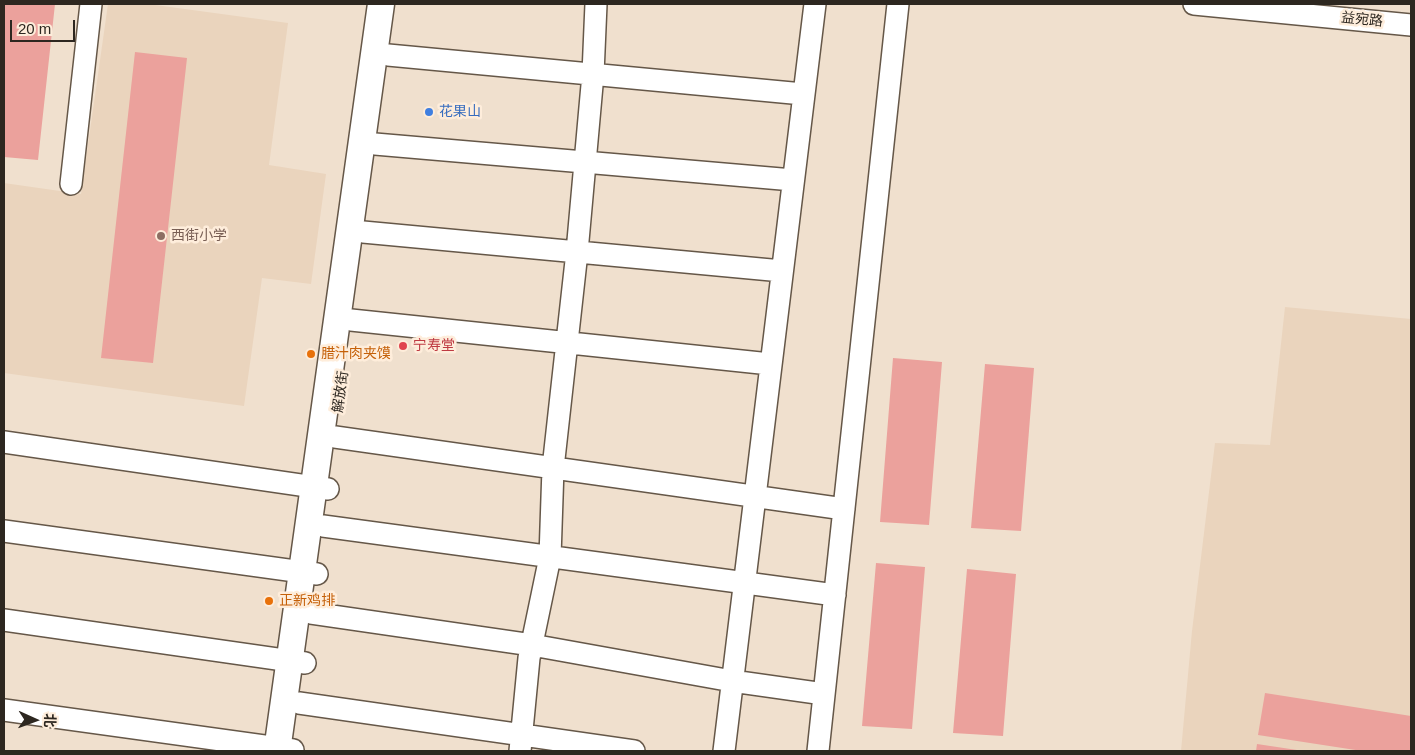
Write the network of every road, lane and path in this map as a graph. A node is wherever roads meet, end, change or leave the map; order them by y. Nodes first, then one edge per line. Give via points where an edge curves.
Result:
1 (91, 4) edge
2 (381, 4) edge
3 (394, 4) edge
4 (596, 4) edge
5 (815, 4) edge
6 (898, 4) edge
7 (1194, 4) edge
8 (1411, 25) edge
9 (388, 55) junction
10 (593, 74) junction
11 (803, 94) junction
12 (375, 144) junction
13 (584, 162) junction
14 (793, 180) junction
15 (71, 184) dead end
16 (363, 232) junction
17 (577, 252) junction
18 (782, 271) junction
19 (351, 320) junction
20 (566, 343) junction
21 (770, 364) junction
22 (335, 437) junction
23 (4, 442) edge
24 (553, 468) junction
25 (321, 488) junction
26 (753, 496) junction
27 (844, 510) junction
28 (323, 526) junction
29 (4, 531) edge
30 (550, 557) junction
31 (309, 573) junction
32 (745, 583) junction
33 (835, 595) junction
34 (311, 613) junction
35 (4, 620) edge
36 (532, 646) junction
37 (297, 662) junction
38 (732, 681) junction
39 (824, 694) junction
40 (299, 703) junction
41 (4, 710) edge
42 (521, 743) edge
43 (285, 750) edge
44 (634, 751) edge
45 (724, 751) edge
46 (818, 751) edge

1 - 15 street
2 - 25 main road
3 - 9 main road, 解放街
4 - 10 street
5 - 11 street
6 - 27 street
7 - 8 street, 益宛路
9 - 10 street
9 - 12 main road, 解放街
10 - 11 street
10 - 13 street
11 - 14 street
12 - 13 street
12 - 16 main road, 解放街
13 - 14 street
13 - 17 street
14 - 18 street
16 - 17 street
16 - 19 main road, 解放街
17 - 18 street
17 - 20 street
18 - 21 street
19 - 20 street
19 - 22 main road, 解放街
20 - 21 street
20 - 24 street
21 - 26 street
22 - 24 street
22 - 25 main road, 解放街
23 - 25 street
24 - 26 street
24 - 30 street
25 - 28 main road, 解放街
25 - 31 main road
26 - 27 street
26 - 32 street
27 - 33 street
28 - 30 street
28 - 31 main road, 解放街
29 - 31 street
30 - 32 street
30 - 36 street
31 - 34 main road, 解放街
31 - 37 main road
32 - 33 street
32 - 38 street
33 - 39 street
34 - 36 street
34 - 37 main road, 解放街
35 - 37 street
36 - 38 street
36 - 42 street
37 - 40 main road, 解放街
37 - 43 main road
38 - 39 street
38 - 45 street
39 - 46 street
40 - 42 street
40 - 43 main road, 解放街
41 - 43 street
42 - 44 street

